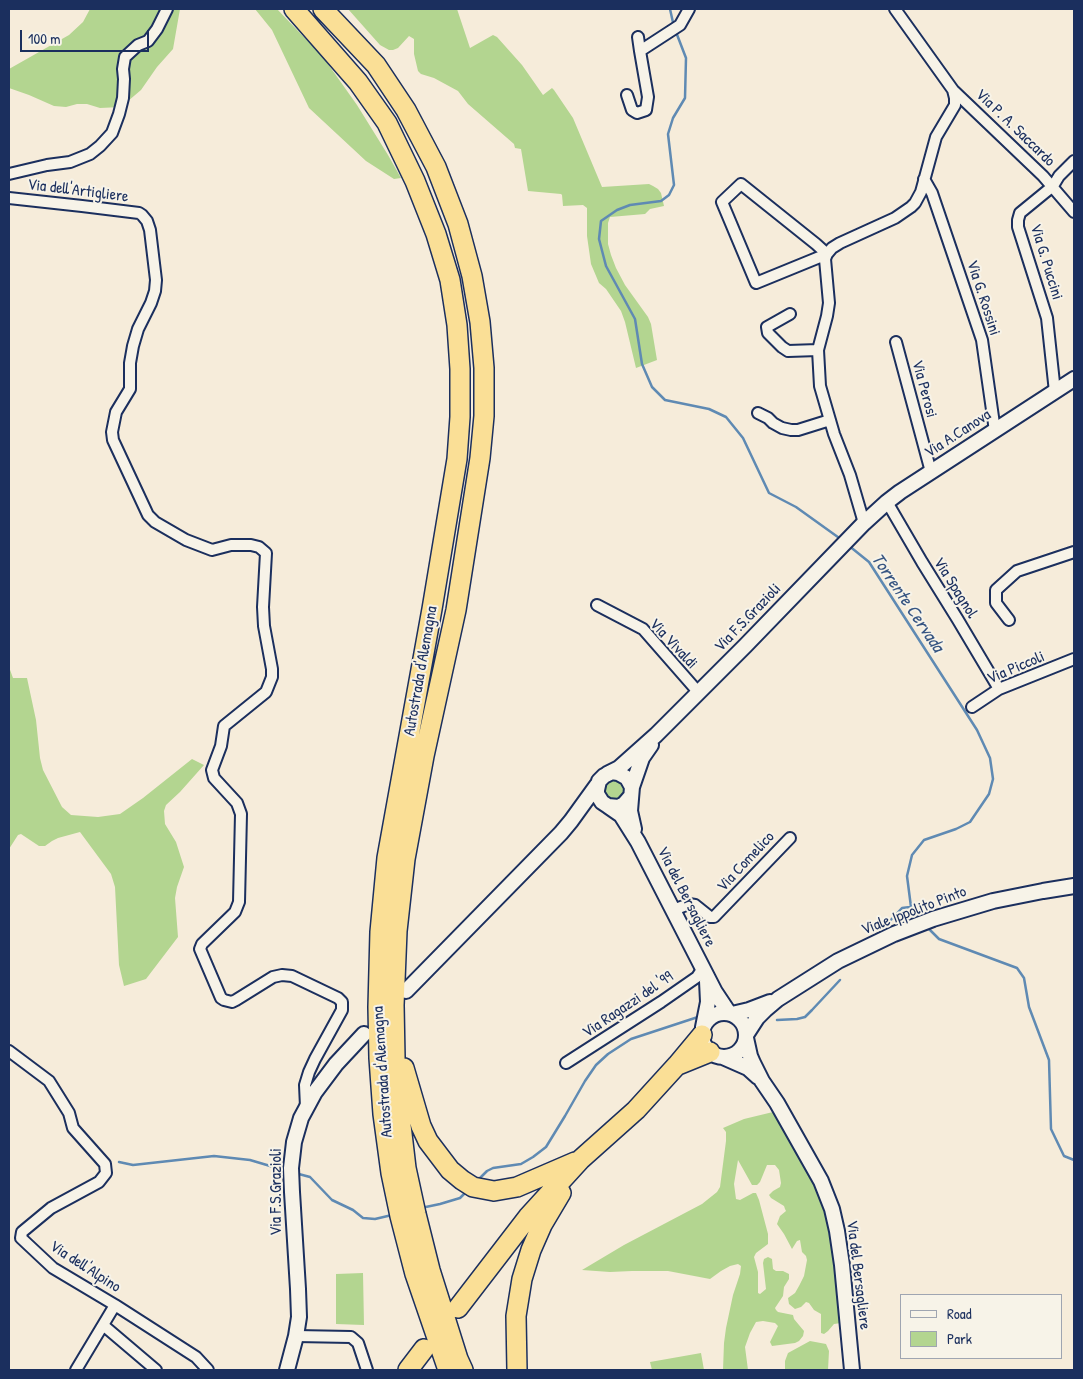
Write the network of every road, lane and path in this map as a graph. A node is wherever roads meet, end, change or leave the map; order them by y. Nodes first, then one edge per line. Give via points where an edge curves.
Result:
1 (167, 9) edge
2 (294, 9) edge
3 (323, 9) edge
4 (688, 9) edge
5 (894, 9) edge
6 (638, 36) dead end
7 (640, 50) junction
8 (954, 90) junction
9 (626, 95) dead end
10 (1074, 161) edge
11 (9, 174) edge
12 (924, 180) junction
13 (1053, 186) junction
14 (9, 198) edge
15 (1074, 212) edge
16 (827, 254) junction
17 (790, 314) dead end
18 (896, 342) dead end
19 (818, 350) junction
20 (1074, 379) edge
21 (1055, 392) junction
22 (758, 414) dead end
23 (830, 420) junction
24 (995, 431) junction
25 (931, 472) junction
26 (887, 502) junction
27 (864, 523) junction
28 (1074, 552) edge
29 (597, 604) dead end
30 (1009, 620) dead end
31 (1074, 660) edge
32 (998, 689) junction
33 (699, 693) junction
34 (972, 707) dead end
35 (656, 736) junction
36 (607, 774) junction
37 (598, 785) junction
38 (631, 792) junction
39 (607, 806) junction
40 (572, 821) junction
41 (790, 838) dead end
42 (638, 842) junction
43 (1074, 886) edge
44 (673, 910) junction
45 (703, 968) junction
46 (400, 998) junction
47 (778, 998) junction
48 (731, 1014) junction
49 (702, 1031) junction
50 (364, 1034) dead end
51 (746, 1037) junction
52 (9, 1051) edge
53 (716, 1054) junction
54 (566, 1063) dead end
55 (676, 1065) junction
56 (762, 1081) junction
57 (306, 1107) junction
58 (580, 1160) junction
59 (115, 1305) junction
60 (458, 1308) dead end
61 (103, 1325) junction
62 (296, 1336) junction
63 (424, 1350) dead end
64 (450, 1369) edge
65 (76, 1370) edge
66 (156, 1370) edge
67 (208, 1370) edge
68 (287, 1370) edge
69 (367, 1370) edge
70 (408, 1370) edge
71 (517, 1370) edge
72 (852, 1370) edge

1 - 11 street via 148,41 138,44 125,57 119,114 112,133 100,146 70,162
2 - 64 highway, Autostrada d'Alemagna via 358,82 387,123 436,234 450,280 457,324 460,369 457,459 386,858 378,1007 382,1104 391,1173 415,1274
3 - 46 highway, Autostrada d'Alemagna via 376,65 406,110 436,167 458,224 472,276 484,368 480,458 456,610 405,859 398,931
4 - 7 street via 680,25
5 - 8 street, Via P. A. Saccardo
6 - 7 street
7 - 9 street via 648,96 646,110 637,113 632,110
8 - 12 street via 955,105 936,138
8 - 13 street, Via P. A. Saccardo
10 - 13 street, Via G. Puccini
12 - 16 street via 912,207 840,243
12 - 24 street, Via G. Rossini via 932,193 982,340
13 - 15 street, Via P. A. Saccardo
13 - 21 street, Via G. Puccini via 1020,213 1018,227 1047,318
14 - 57 street, Via dell'Artigliere via 139,213 147,221 156,292 138,328 130,363 130,389 116,412 113,440 148,516 155,522 212,550 231,545 251,545 266,553 263,607 272,678 266,692 224,726 221,746 212,766 212,775 237,803 241,814 239,902 236,912 200,949 224,1000 232,1002 282,975 292,976 342,1002 342,1010 309,1072 305,1089
16 - 16 street via 756,283 722,202 741,184
16 - 19 street via 828,307
17 - 19 street via 767,327 768,333 788,351
18 - 25 street, Via Perosi
19 - 23 street via 820,386
20 - 21 main road, Via A.Canova
21 - 24 main road, Via A.Canova
22 - 23 street via 768,418 772,424 791,430
23 - 27 street
24 - 25 main road, Via A.Canova
25 - 26 main road, Via A.Canova
26 - 27 main road, Via A.Canova
26 - 32 street, Via Spagnol
27 - 33 main road, Via F.S.Grazioli
28 - 30 street via 1017,571 996,590 996,603
29 - 33 street, Via Vivaldi via 643,630
31 - 32 street, Via Piccoli
32 - 34 street, Via Piccoli
33 - 35 main road, Via F.S.Grazioli
35 - 36 main road, Via F.S.Grazioli via 619,768
35 - 38 main road, Via F.S.Grazioli via 642,758
36 - 37 main road
36 - 38 main road via 623,774
37 - 39 main road via 599,799
37 - 40 main road
38 - 39 main road via 619,807
38 - 42 main road, Via del Bersagliere via 631,817
39 - 40 main road via 590,808
39 - 42 main road, Via del Bersagliere via 621,815
40 - 46 main road
41 - 44 street, Via Comelico via 714,917 695,905
42 - 44 main road, Via del Bersagliere
43 - 47 main road, Viale Ippolito Pinto via 993,901 914,926 838,961
44 - 45 main road, Via del Bersagliere
45 - 48 main road, Via del Bersagliere
45 - 49 main road, Via del Bersagliere via 708,992
45 - 54 street, Via Ragazzi del '99 via 697,977 661,1002
46 - 58 highway via 397,1036 421,1126 450,1170 473,1187 494,1191 517,1188
46 - 64 highway, Autostrada d'Alemagna via 395,1058 406,1168
47 - 48 main road, Viale Ippolito Pinto
47 - 51 main road, Viale Ippolito Pinto via 757,1018
48 - 49 main road via 711,1016
48 - 51 main road via 744,1026
49 - 53 main road via 706,1047
49 - 55 highway
50 - 57 main road, Via F.S.Grazioli via 330,1071
51 - 53 main road via 736,1053 730,1056
51 - 56 main road, Via del Bersagliere via 750,1056
52 - 59 street, Via dell'Alpino via 49,1082 69,1113 73,1128 104,1164 106,1173 100,1182 51,1208 22,1232 21,1238 53,1268
53 - 55 highway
53 - 56 main road, Via del Bersagliere via 748,1068
55 - 58 highway via 636,1110
56 - 72 main road, Via del Bersagliere via 821,1181 832,1209 838,1231
57 - 62 main road, Via F.S.Grazioli via 297,1130 292,1160 299,1304
58 - 60 highway via 528,1217
58 - 71 highway via 542,1225 522,1279 516,1316
59 - 61 street
59 - 67 street, Via dell'Alpino via 196,1357
61 - 65 street
61 - 66 street
62 - 68 main road, Via F.S.Grazioli
62 - 69 street via 351,1337 358,1343
63 - 70 highway

